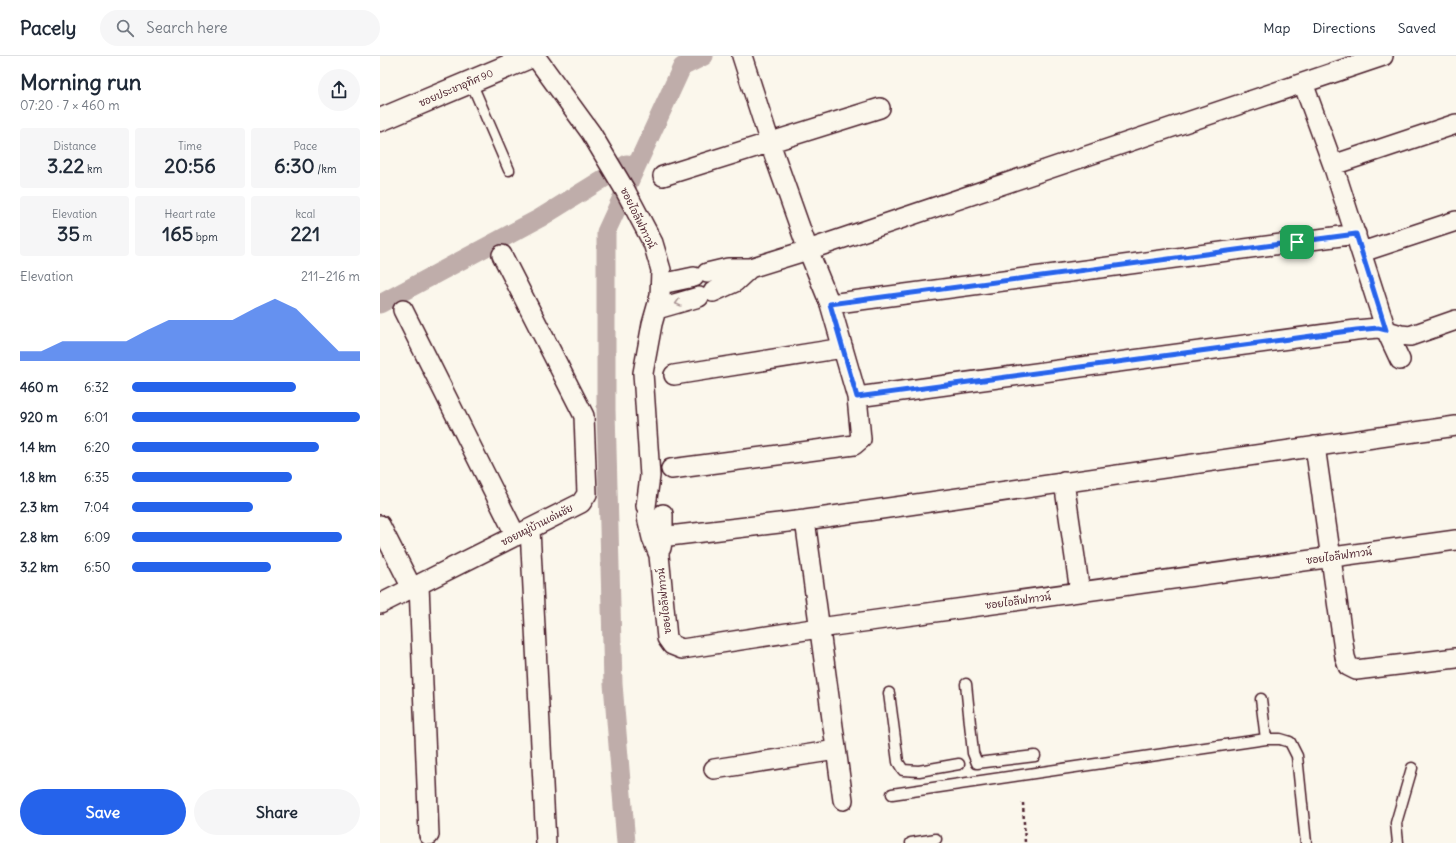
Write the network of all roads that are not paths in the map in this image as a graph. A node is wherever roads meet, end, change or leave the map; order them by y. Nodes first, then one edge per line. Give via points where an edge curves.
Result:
1 (532, 56) edge
2 (535, 56) edge
3 (742, 56) edge
4 (1383, 56) edge
5 (471, 82) junction
6 (1303, 83) junction
7 (880, 108) dead end
8 (380, 120) edge
9 (1456, 124) edge
10 (770, 143) junction
11 (1333, 165) junction
12 (509, 170) dead end
13 (663, 176) dead end
14 (1456, 221) edge
15 (1356, 234) junction
16 (808, 250) junction
17 (1362, 252) junction
18 (502, 255) dead end
19 (750, 268) junction
20 (661, 284) junction
21 (830, 304) junction
22 (657, 309) junction
23 (403, 310) dead end
24 (1456, 320) edge
25 (1386, 330) junction
26 (842, 348) junction
27 (1400, 360) dead end
28 (674, 375) dead end
29 (857, 397) junction
30 (1456, 426) edge
31 (1315, 446) junction
32 (671, 469) dead end
33 (1064, 482) junction
34 (805, 520) junction
35 (380, 525) edge
36 (523, 532) junction
37 (658, 537) junction
38 (1456, 540) edge
39 (1331, 557) junction
40 (416, 586) junction
41 (1080, 592) junction
42 (380, 604) edge
43 (819, 628) junction
44 (1456, 658) edge
45 (966, 684) dead end
46 (889, 692) dead end
47 (1261, 699) dead end
48 (1266, 739) junction
49 (836, 750) junction
50 (1035, 756) dead end
51 (1007, 760) junction
52 (959, 764) dead end
53 (1412, 768) dead end
54 (714, 769) dead end
55 (930, 769) junction
56 (1008, 776) junction
57 (930, 788) junction
58 (892, 794) dead end
59 (843, 800) dead end
60 (429, 835) dead end
61 (936, 839) dead end
62 (546, 843) edge
63 (911, 843) edge
64 (1306, 843) edge
65 (1398, 843) edge

1 - 5 street, ซอยประชาอุทิศ 90
2 - 20 street, ซอยไอลีฟทาวน์ via 591,133 625,190 652,243 661,270
3 - 10 street
4 - 6 street
5 - 8 street, ซอยประชาอุทิศ 90
5 - 12 lane
6 - 11 street
6 - 16 street
7 - 10 street
9 - 11 street
10 - 13 street
10 - 16 street
11 - 15 street
14 - 17 street
15 - 17 street
15 - 21 street
16 - 19 street
16 - 21 street
17 - 25 street
18 - 36 street, ซอยหมู่บ้านเด่นชัย via 584,416 587,494 581,503
19 - 20 street via 728,268
19 -> 22 street via 735,282 706,295
20 - 22 street, ซอยไอลีฟทาวน์
21 - 26 street
22 - 37 street, ซอยไอลีฟทาวน์ via 643,373 650,476
23 - 36 street
24 - 25 street via 1410,336
25 - 27 street
25 - 29 street via 1356,330
26 - 28 street
26 - 29 street
29 - 32 street via 861,439 854,445
30 - 31 street
31 - 33 street
31 - 39 street
33 - 34 street
33 - 41 street
34 - 37 street
34 - 43 street
35 - 40 street
36 - 40 street, ซอยหมู่บ้านเด่นชัย
36 - 62 street
37 - 43 street, ซอยไอลีฟทาวน์ via 667,638 672,645 682,649
38 - 39 street, ซอยไอลีฟทาวน์
39 - 41 street, ซอยไอลีฟทาวน์
39 - 44 street via 1348,666 1356,670
40 - 42 street, ซอยหมู่บ้านเด่นชัย
40 - 60 street
41 - 43 street, ซอยไอลีฟทาวน์
43 - 49 street
45 - 51 lane via 973,753 977,762
46 - 55 lane via 898,762 903,770
47 - 48 lane
48 - 56 lane
48 - 64 lane via 1290,742 1297,756
49 - 54 street
49 - 59 street
50 - 51 lane
51 - 56 lane
52 - 55 lane
53 - 65 lane via 1396,823
55 - 57 lane
56 - 57 lane
57 - 58 lane
61 - 63 lane

